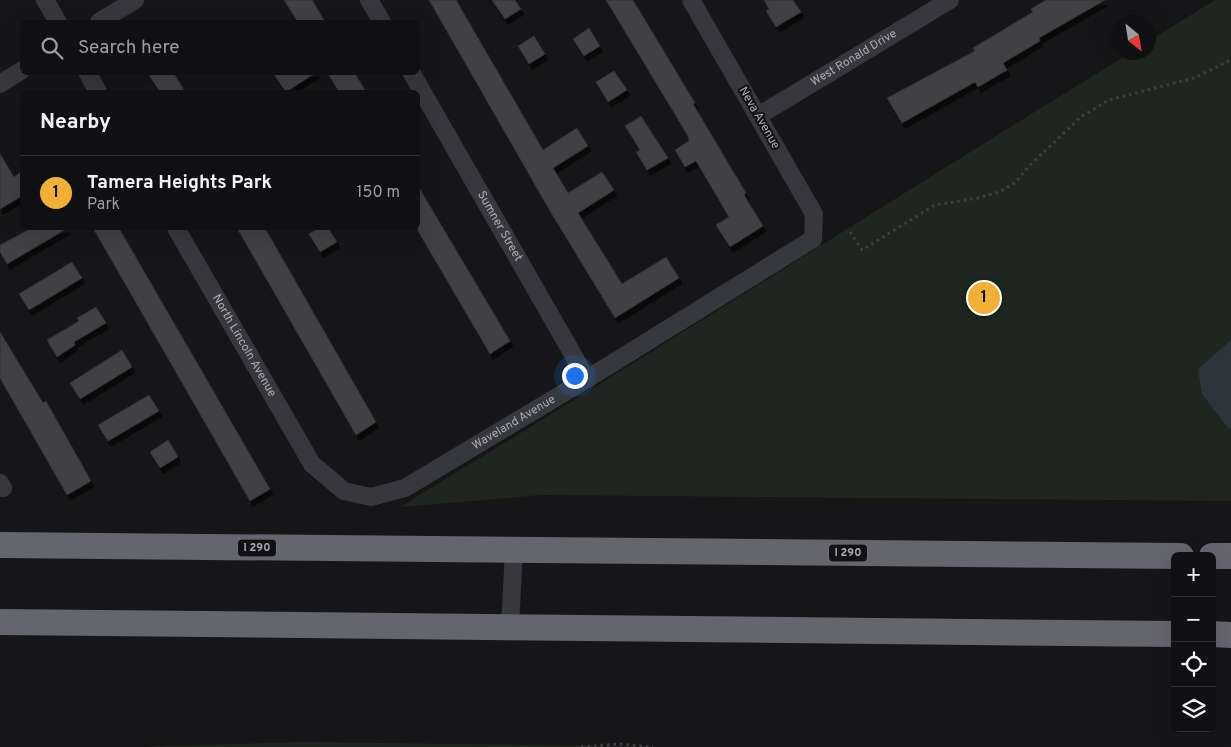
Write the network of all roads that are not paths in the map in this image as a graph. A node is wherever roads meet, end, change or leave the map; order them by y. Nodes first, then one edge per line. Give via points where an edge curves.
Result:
1 (45, 0) edge
2 (135, 0) edge
3 (369, 0) edge
4 (691, 0) edge
5 (950, 0) edge
6 (57, 20) edge
7 (102, 20) edge
8 (381, 20) edge
9 (20, 71) edge
10 (89, 75) edge
11 (413, 75) edge
12 (0, 84) edge
13 (97, 90) edge
14 (758, 116) junction
15 (177, 230) edge
16 (814, 239) joint
17 (587, 379) junction
18 (312, 464) joint
19 (0, 545) edge
20 (514, 550) junction
21 (1171, 556) edge
22 (1216, 556) edge
23 (1231, 556) edge
24 (0, 622) edge
25 (510, 627) junction
26 (1171, 634) edge
27 (1216, 634) edge
28 (1231, 634) edge

1 - 6 street
2 - 7 street
3 - 8 street
4 - 14 street, Neva Avenue
5 - 14 street, West Ronald Drive
9 - 12 street
10 - 13 street
11 - 17 street, Sumner Street
14 - 16 street, Neva Avenue via 814,214
15 - 18 street, North Lincoln Avenue
16 - 17 street, Waveland Avenue
17 - 18 street, Waveland Avenue via 405,488 370,497 352,493
19 - 20 highway, I 290
20 - 21 highway, I 290
20 - 25 street
22 - 23 highway
24 - 25 highway
25 - 26 highway
27 - 28 highway

